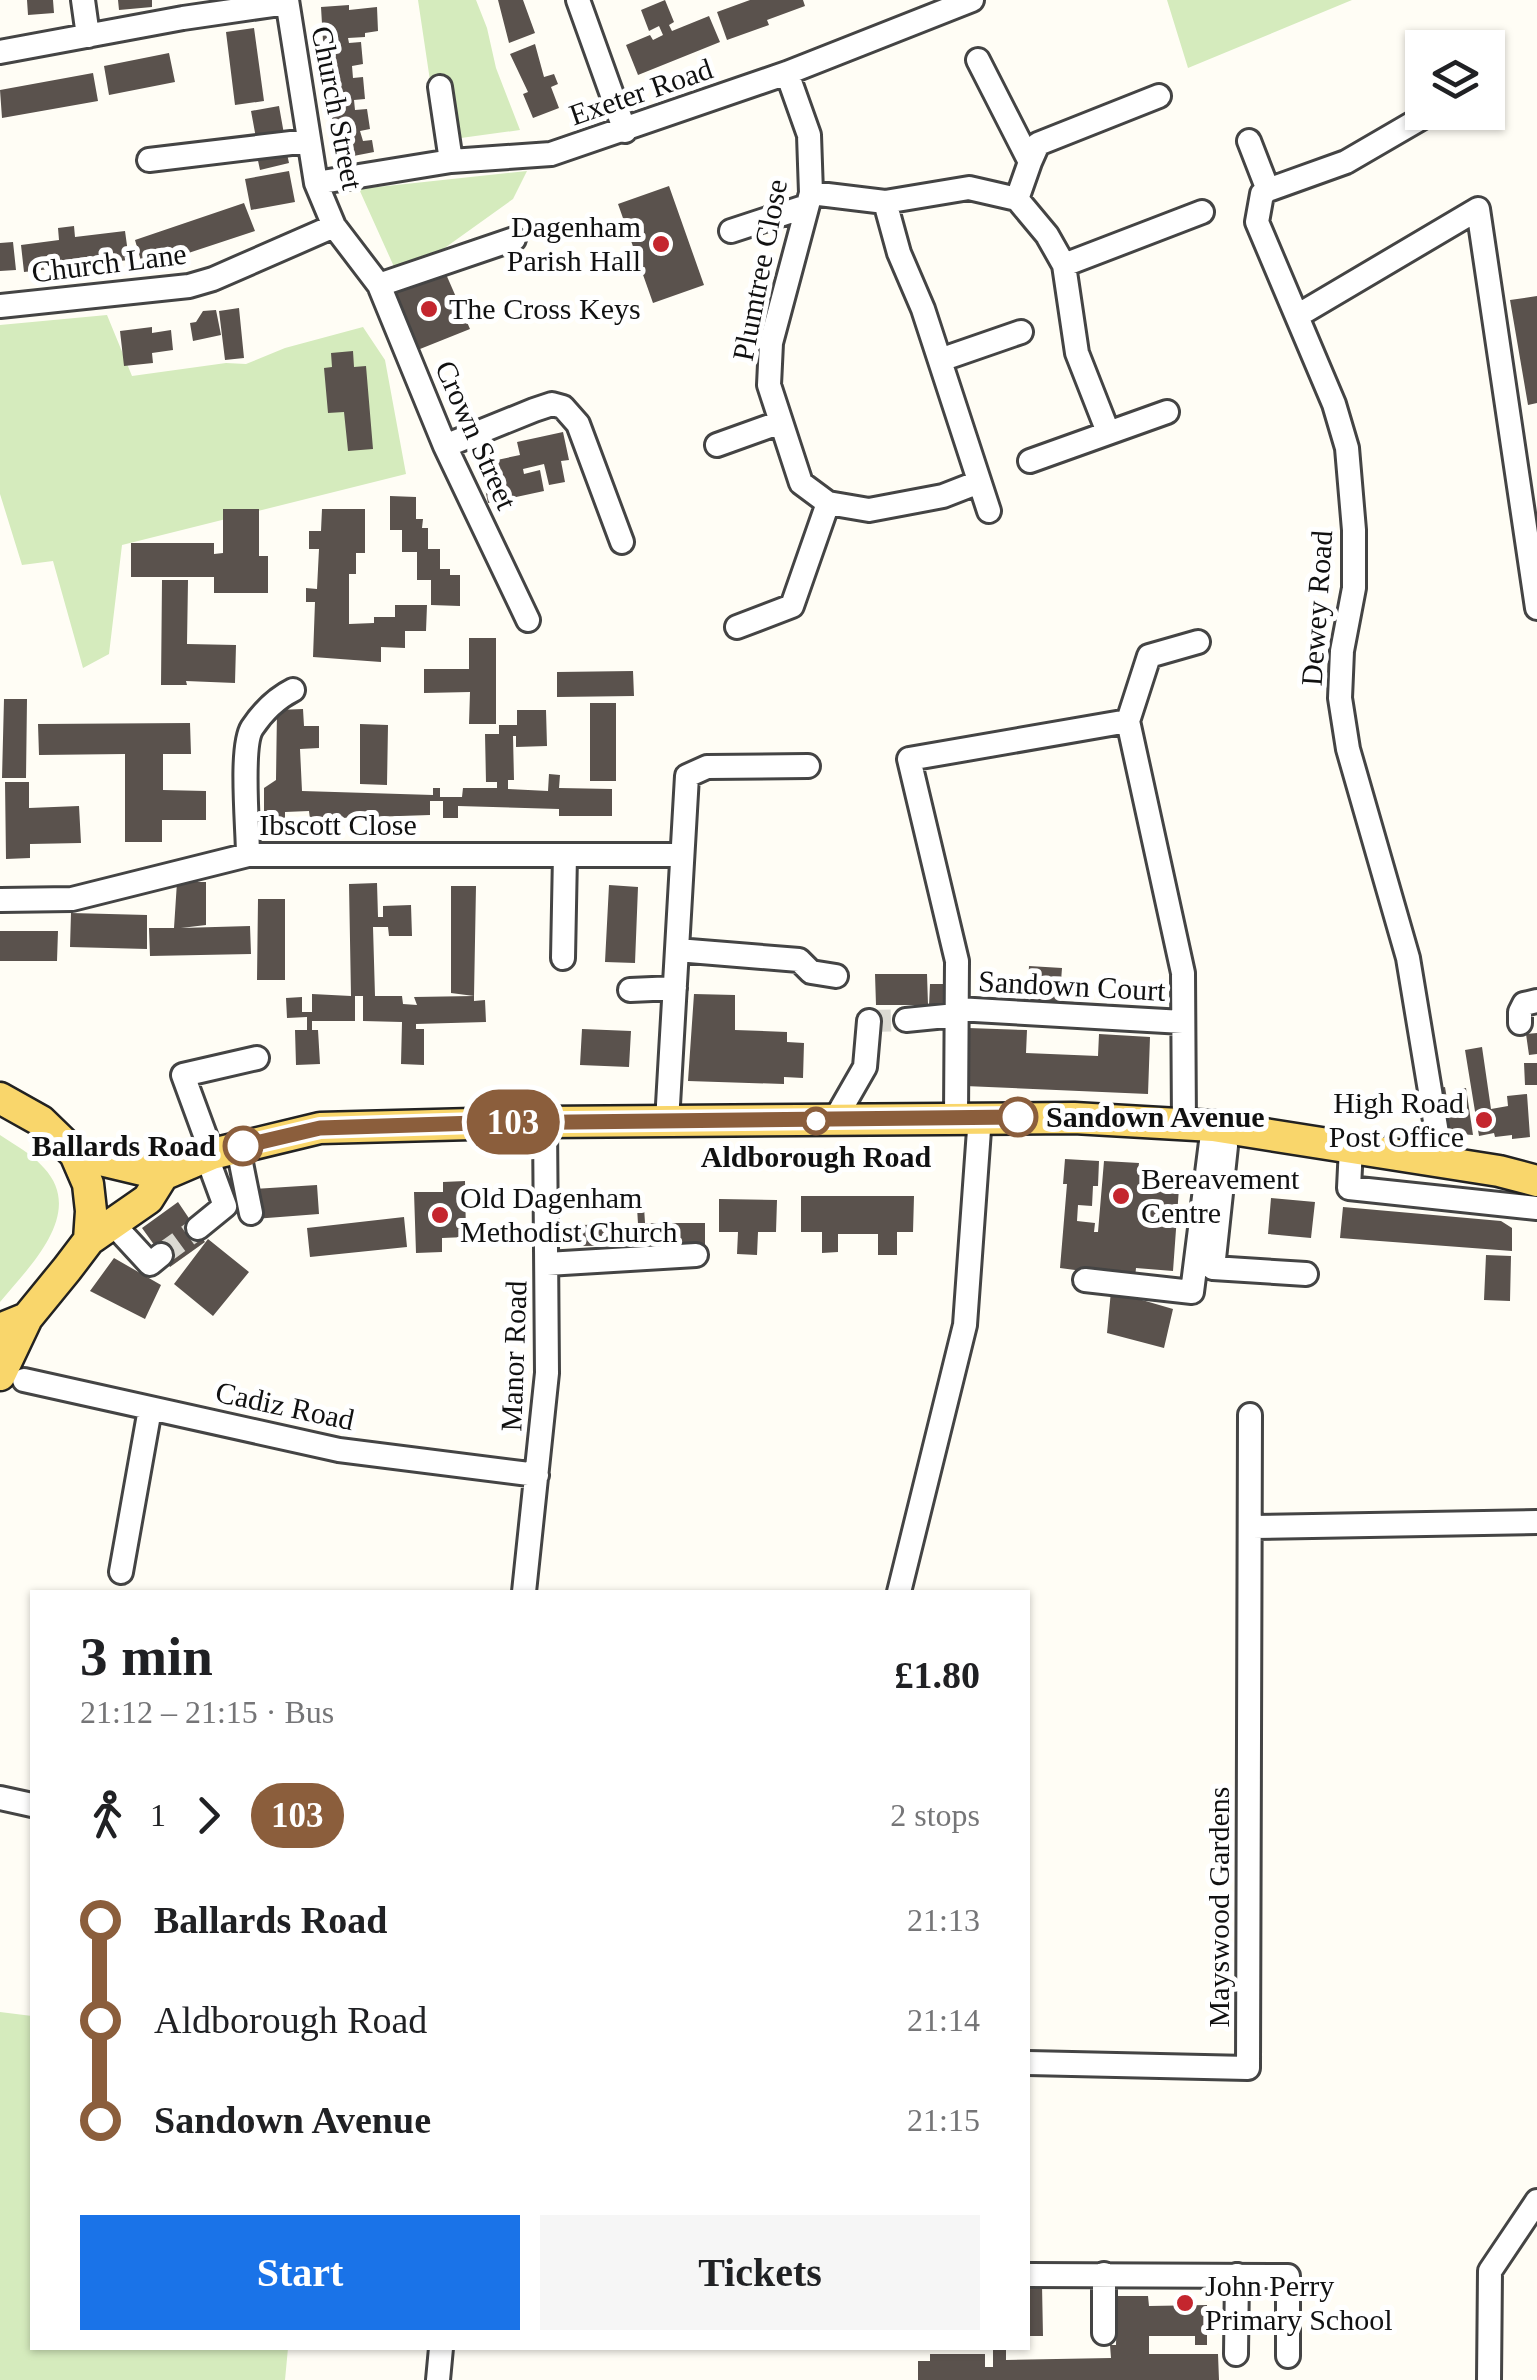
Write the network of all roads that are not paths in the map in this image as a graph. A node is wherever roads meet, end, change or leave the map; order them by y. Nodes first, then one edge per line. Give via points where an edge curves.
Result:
1 (83, 0) edge
2 (578, 0) edge
3 (972, 0) edge
4 (287, 2) edge
5 (88, 36) junction
6 (0, 52) edge
7 (978, 60) dead end
8 (787, 73) junction
9 (440, 87) dead end
10 (1159, 96) dead end
11 (1405, 128) edge
12 (625, 131) junction
13 (308, 141) junction
14 (1250, 141) dead end
15 (150, 160) dead end
16 (452, 162) junction
17 (1030, 162) junction
18 (316, 183) junction
19 (1268, 190) junction
20 (809, 200) junction
21 (1017, 200) junction
22 (884, 202) junction
23 (1202, 212) dead end
24 (334, 226) junction
25 (731, 231) dead end
26 (514, 239) dead end
27 (1064, 265) junction
28 (379, 285) junction
29 (0, 306) edge
30 (1297, 316) junction
31 (1022, 332) dead end
32 (940, 360) junction
33 (1167, 412) dead end
34 (781, 422) junction
35 (1108, 432) junction
36 (717, 444) dead end
37 (445, 446) junction
38 (1030, 461) dead end
39 (979, 482) junction
40 (828, 504) junction
41 (989, 512) dead end
42 (1530, 520) edge
43 (622, 542) dead end
44 (1537, 608) edge
45 (528, 620) dead end
46 (738, 627) dead end
47 (1198, 642) dead end
48 (293, 690) dead end
49 (1128, 721) junction
50 (808, 766) dead end
51 (681, 854) junction
52 (248, 855) junction
53 (565, 855) junction
54 (2, 900) edge
55 (677, 950) junction
56 (563, 958) dead end
57 (836, 976) dead end
58 (675, 988) junction
59 (630, 990) dead end
60 (1537, 1001) edge
61 (956, 1012) junction
62 (906, 1020) tunnel mouth
63 (869, 1021) dead end
64 (1183, 1022) junction
65 (1520, 1023) dead end
66 (257, 1058) dead end
67 (0, 1098) edge
68 (968, 1117) junction
69 (834, 1121) junction
70 (544, 1122) junction
71 (666, 1122) junction
72 (1208, 1126) junction
73 (1352, 1147) junction
74 (219, 1153) junction
75 (75, 1154) junction
76 (1435, 1162) junction
77 (163, 1174) junction
78 (1537, 1181) edge
79 (1537, 1208) edge
80 (251, 1213) dead end
81 (198, 1228) tunnel mouth
82 (102, 1232) junction
83 (161, 1255) dead end
84 (696, 1255) dead end
85 (547, 1264) junction
86 (1306, 1274) dead end
87 (1085, 1280) dead end
88 (14, 1323) edge
89 (12, 1377) edge
90 (150, 1409) junction
91 (1250, 1415) dead end
92 (537, 1475) junction
93 (1537, 1522) edge
94 (1252, 1526) junction
95 (121, 1572) dead end
96 (524, 1590) edge
97 (899, 1590) edge
98 (0, 1798) edge
99 (30, 1805) edge
100 (1030, 2063) edge
101 (1537, 2201) edge
102 (1030, 2274) edge
103 (1104, 2274) junction
104 (1237, 2275) junction
105 (1104, 2334) dead end
106 (441, 2350) edge
107 (1236, 2354) dead end
108 (1288, 2356) dead end
109 (438, 2380) edge
110 (1488, 2380) edge

1 - 5 street
2 - 12 street
3 - 8 street, Exeter Road
4 - 5 street
4 - 13 street, Church Street
5 - 6 street
7 - 17 street
8 - 12 street, Exeter Road
8 - 20 street, Plumtree Close via 809,136
9 - 16 street
10 - 17 street via 1038,144
11 - 19 street via 1346,162
12 - 16 street, Exeter Road via 551,154
13 - 15 street
13 - 18 street, Church Street
14 - 19 street
16 - 18 street, Exeter Road
17 - 21 street
18 - 24 street, Church Street
19 - 30 street, Dewey Road via 1257,222
20 - 22 street
20 - 25 street
20 - 34 street, Plumtree Close via 771,343 768,386
21 - 22 street via 969,188
21 - 27 street
22 - 32 street
23 - 27 street
24 - 28 street, Crown Street
24 - 29 street, Church Lane via 189,286
26 - 28 street
27 - 35 street via 1077,354
28 - 37 street, Crown Street
30 - 42 street via 1478,210
30 - 76 street, Dewey Road via 1347,448 1354,588 1340,698 1408,958 1437,1133
31 - 32 street
32 - 39 street
33 - 35 street
34 - 36 street
34 - 40 street, Plumtree Close via 801,483
35 - 38 street
37 - 43 street via 552,404 563,407 578,424
37 - 45 street, Crown Street
39 - 40 street via 869,510
39 - 41 street
40 - 46 street via 792,606
42 - 44 street
47 - 49 street via 1149,656
48 - 52 street via 250,730
49 - 61 street via 910,759 957,961
49 - 64 street via 1182,973
50 - 51 street via 707,766 687,776
51 - 53 street, Ibscott Close
51 - 55 street
52 - 53 street, Ibscott Close
52 - 54 street, Ibscott Close via 72,900
53 - 56 street
55 - 57 street via 799,960 811,972
55 - 58 street
58 - 59 street
58 - 71 street
60 - 65 street via 1524,1004
61 - 62 street, Sandown Court
61 - 64 street, Sandown Court
61 - 68 street
63 - 69 street via 865,1066
64 - 72 street
66 - 74 street via 183,1075
67 - 75 main road via 41,1121
68 - 69 main road
68 - 72 main road
68 - 97 street via 965,1326
69 - 71 main road
70 - 71 main road
70 - 74 main road via 320,1128
70 - 85 street, Manor Road
72 - 73 main road
72 - 86 street via 1213,1268
72 - 87 street via 1192,1292
73 - 76 main road
73 - 79 street via 1348,1188
74 - 77 main road
74 - 80 street
74 - 81 street via 225,1206
75 - 77 main road
75 - 82 main road
76 - 78 main road
77 - 82 main road via 148,1199
82 - 83 street via 150,1264
82 - 88 main road
84 - 85 street
85 - 92 street, Manor Road via 547,1373
88 - 89 main road
89 - 90 street, Cadiz Road
90 - 92 street, Cadiz Road via 339,1450
90 - 95 street
91 - 94 street, Mayswood Gardens
92 - 96 street, Manor Road
93 - 94 street
94 - 100 street, Mayswood Gardens via 1248,2068
98 - 99 street
101 - 110 street via 1490,2271
102 - 103 street
103 - 104 street
103 - 105 street
104 - 107 street
104 - 108 street via 1288,2276
106 - 109 street

